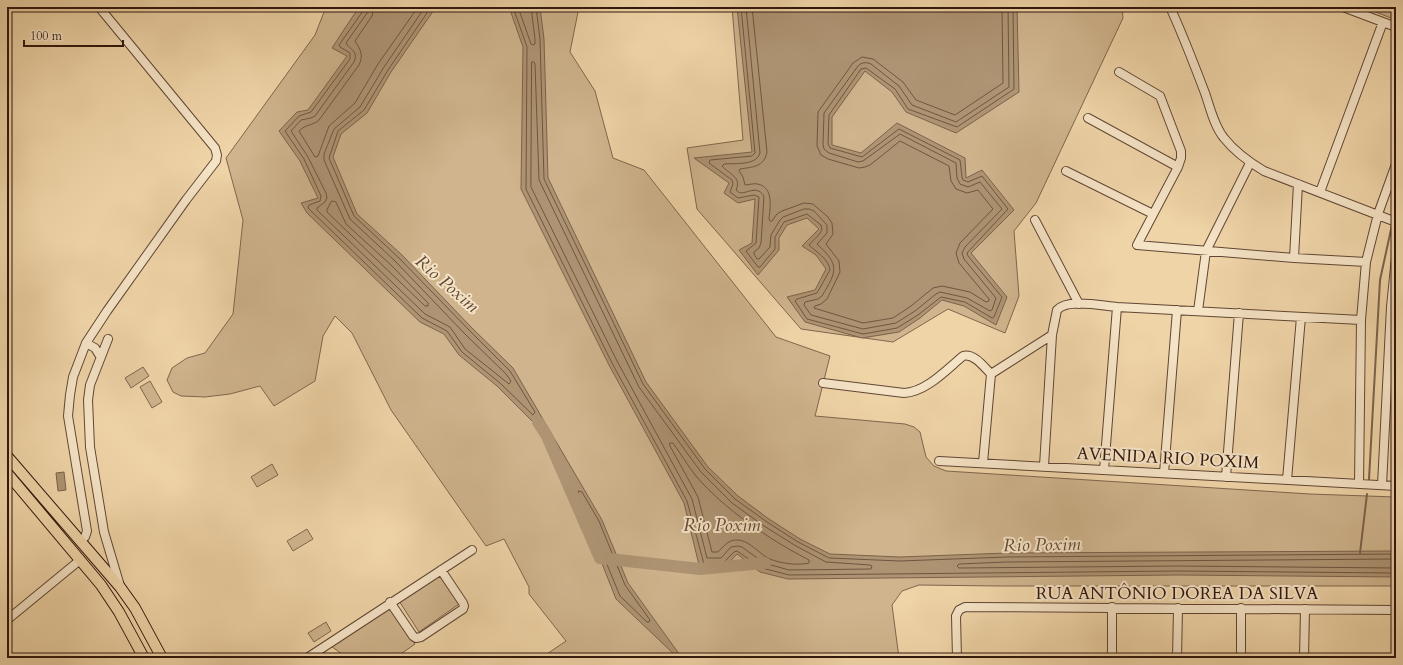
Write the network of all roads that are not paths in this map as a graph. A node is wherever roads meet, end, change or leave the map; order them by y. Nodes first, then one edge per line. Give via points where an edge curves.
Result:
1 (99, 7) edge
2 (1170, 7) edge
3 (1343, 7) edge
4 (1383, 22) junction
5 (1396, 27) edge
6 (1119, 72) dead end
7 (1088, 118) dead end
8 (1250, 163) junction
9 (1396, 164) edge
10 (1178, 167) junction
11 (1066, 171) dead end
12 (1298, 184) junction
13 (1320, 192) junction
14 (1153, 214) junction
15 (1378, 214) junction
16 (1035, 220) dead end
17 (1396, 222) edge
18 (1206, 250) junction
19 (1396, 257) edge
20 (1294, 258) junction
21 (1366, 262) junction
22 (1080, 304) junction
23 (1118, 307) junction
24 (1393, 307) edge
25 (1177, 310) junction
26 (1198, 311) junction
27 (1239, 313) junction
28 (1301, 317) junction
29 (1361, 320) junction
30 (1052, 335) junction
31 (108, 339) dead end
32 (86, 344) junction
33 (100, 356) junction
34 (991, 374) junction
35 (824, 383) dead end
36 (7, 456) edge
37 (939, 461) dead end
38 (983, 463) junction
39 (1044, 466) junction
40 (1104, 470) junction
41 (7, 472) edge
42 (1164, 473) junction
43 (1226, 477) junction
44 (1287, 480) junction
45 (1359, 484) junction
46 (1382, 485) junction
47 (1396, 486) edge
48 (80, 541) junction
49 (472, 550) dead end
50 (80, 560) junction
51 (442, 570) junction
52 (120, 587) junction
53 (390, 602) junction
54 (1112, 607) junction
55 (1178, 608) junction
56 (1241, 608) junction
57 (1305, 609) junction
58 (1396, 610) edge
59 (7, 620) edge
60 (144, 658) edge
61 (162, 658) edge
62 (307, 658) edge
63 (957, 658) edge
64 (1112, 658) edge
65 (1177, 658) edge
66 (1241, 658) edge
67 (1304, 658) edge

1 - 32 street via 215,148 217,155 216,161
2 - 8 street via 1223,137
3 - 4 street
4 - 5 street
4 - 13 street
6 - 10 street via 1160,96 1180,143 1181,158
7 - 10 street
8 - 12 street
8 - 18 street
9 - 15 street
10 - 14 street
11 - 14 street
12 - 13 street
12 - 20 street
13 - 15 street
14 - 18 street via 1137,245
15 - 17 street
15 - 21 street
16 - 22 street
18 - 20 street
18 - 26 street
19 - 24 street
20 - 21 street
21 - 29 street
22 - 23 street
22 - 30 street via 1068,304 1057,310
23 - 25 street
23 - 40 street
24 - 46 street
25 - 26 street
25 - 42 street
26 - 27 street
27 - 28 street
27 - 43 street
28 - 29 street
28 - 44 street
29 - 45 street
30 - 34 street
30 - 39 street
31 - 33 street
32 - 33 street via 95,348
32 - 48 street via 74,377 68,416 87,530 85,537
33 - 52 street via 90,385 88,400 90,447 104,532
34 - 35 street via 972,356 966,355 922,389 910,393
34 - 38 street
36 - 48 main road
37 - 38 street, AVENIDA RIO POXIM
38 - 39 street, AVENIDA RIO POXIM
39 - 40 street, AVENIDA RIO POXIM
40 - 42 street, AVENIDA RIO POXIM
41 - 50 main road
42 - 43 street, AVENIDA RIO POXIM
43 - 44 street, AVENIDA RIO POXIM
44 - 45 street, AVENIDA RIO POXIM
45 - 46 street, AVENIDA RIO POXIM
46 - 47 street, AVENIDA RIO POXIM
48 - 52 main road
49 - 51 street
50 - 59 street
50 - 60 main road via 119,612
51 - 53 street
51 - 53 street via 464,606 422,640 414,636
52 - 61 main road via 135,608
53 - 62 street
54 - 55 street, RUA ANTÔNIO DOREA DA SILVA
54 - 63 street, RUA ANTÔNIO DOREA DA SILVA via 965,607 956,616
54 - 64 street
55 - 56 street, RUA ANTÔNIO DOREA DA SILVA
55 - 65 street
56 - 57 street, RUA ANTÔNIO DOREA DA SILVA
56 - 66 street
57 - 58 street, RUA ANTÔNIO DOREA DA SILVA
57 - 67 street

